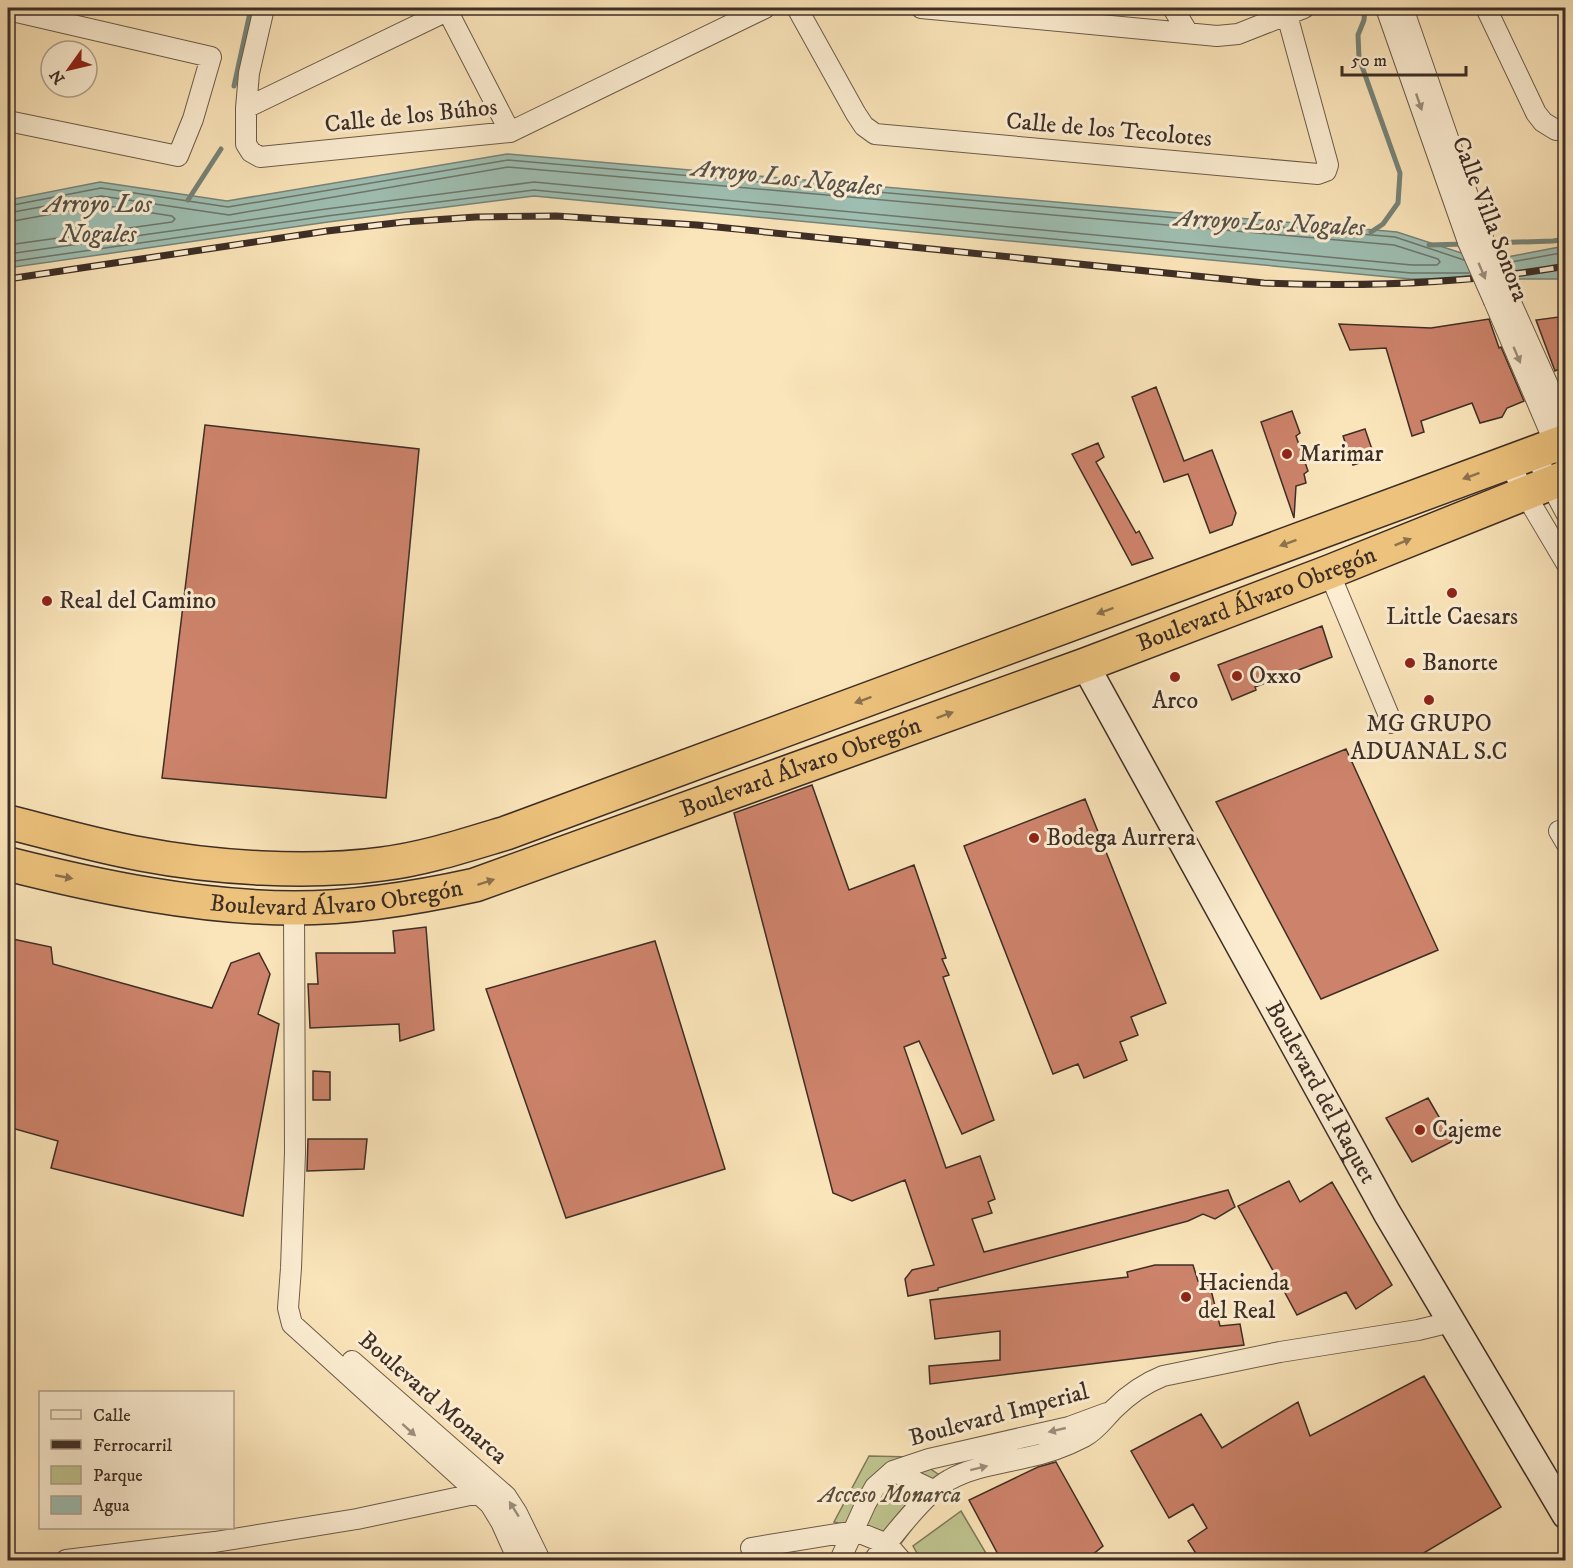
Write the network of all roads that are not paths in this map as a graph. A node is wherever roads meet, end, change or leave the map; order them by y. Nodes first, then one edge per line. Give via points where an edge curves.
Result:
1 (264, 8) edge
2 (449, 8) edge
3 (765, 8) edge
4 (797, 8) edge
5 (921, 8) edge
6 (1173, 8) edge
7 (1386, 8) edge
8 (1403, 8) edge
9 (1486, 8) edge
10 (8, 10) edge
11 (1296, 11) edge
12 (1046, 13) edge
13 (1188, 33) junction
14 (246, 108) junction
15 (8, 121) edge
16 (1561, 129) edge
17 (510, 132) junction
18 (1475, 239) junction
19 (1548, 461) edge
20 (1566, 513) edge
21 (1566, 563) edge
22 (1329, 572) junction
23 (1085, 665) junction
24 (1392, 723) dead end
25 (8, 822) edge
26 (8, 864) edge
27 (294, 908) junction
28 (291, 1277) junction
29 (1451, 1323) junction
30 (1112, 1411) junction
31 (893, 1471) junction
32 (934, 1491) junction
33 (479, 1493) junction
34 (1566, 1515) edge
35 (855, 1531) junction
36 (887, 1544) junction
37 (751, 1548) dead end
38 (73, 1560) edge
39 (518, 1560) edge
40 (540, 1560) edge
41 (840, 1560) edge
42 (874, 1560) edge
43 (901, 1560) edge

1 - 14 street via 249,73
2 - 14 street
2 - 17 street
3 - 17 street, Calle de los Búhos
4 - 11 street, Calle de los Tecolotes via 856,114 875,134 1318,174 1326,171 1328,165
5 - 12 street
6 - 13 street
7 -> 18 street, Calle Villa Sonora
8 - 18 street, Calle Villa Sonora
9 - 16 street via 1536,113 1543,122
10 - 15 street via 211,57 178,156
11 - 13 street via 1238,34
12 - 13 street
14 - 17 street, Calle de los Búhos via 246,144 260,157
18 - 19 street, Calle Villa Sonora, bridge via 1501,298
19 - 20 street, Calle Villa Sonora
19 - 21 street, Calle Villa Sonora
22 -> 19 highway, Boulevard Álvaro Obregón
19 -> 25 highway, Boulevard Álvaro Obregón via 452,849 383,864 333,868 212,864 140,854
22 - 23 highway, Boulevard Álvaro Obregón
22 - 24 street
27 -> 23 highway, Boulevard Álvaro Obregón via 387,902 475,885
23 - 29 street, Boulevard del Raquet
26 -> 27 highway, Boulevard Álvaro Obregón via 159,895
27 - 28 street, Boulevard Monarca
28 -> 33 street, Boulevard Monarca via 288,1308 292,1324
40 -> 28 street, Boulevard Monarca via 506,1496 306,1319
29 - 30 street via 1163,1376 1132,1392
29 - 34 street, Boulevard del Raquet
30 -> 31 street, Boulevard Imperial via 1069,1427 929,1458
32 -> 30 street, Boulevard Imperial via 968,1471 1066,1446 1096,1429
31 - 32 street
31 - 35 street, Boulevard Imperial via 871,1494
32 - 36 street, Boulevard Imperial
33 - 38 street via 345,1521
33 - 39 street, Boulevard Monarca via 501,1522
35 - 36 street
35 - 37 street
35 - 41 street, Boulevard Imperial
36 - 42 street, Boulevard Imperial
36 - 43 street

